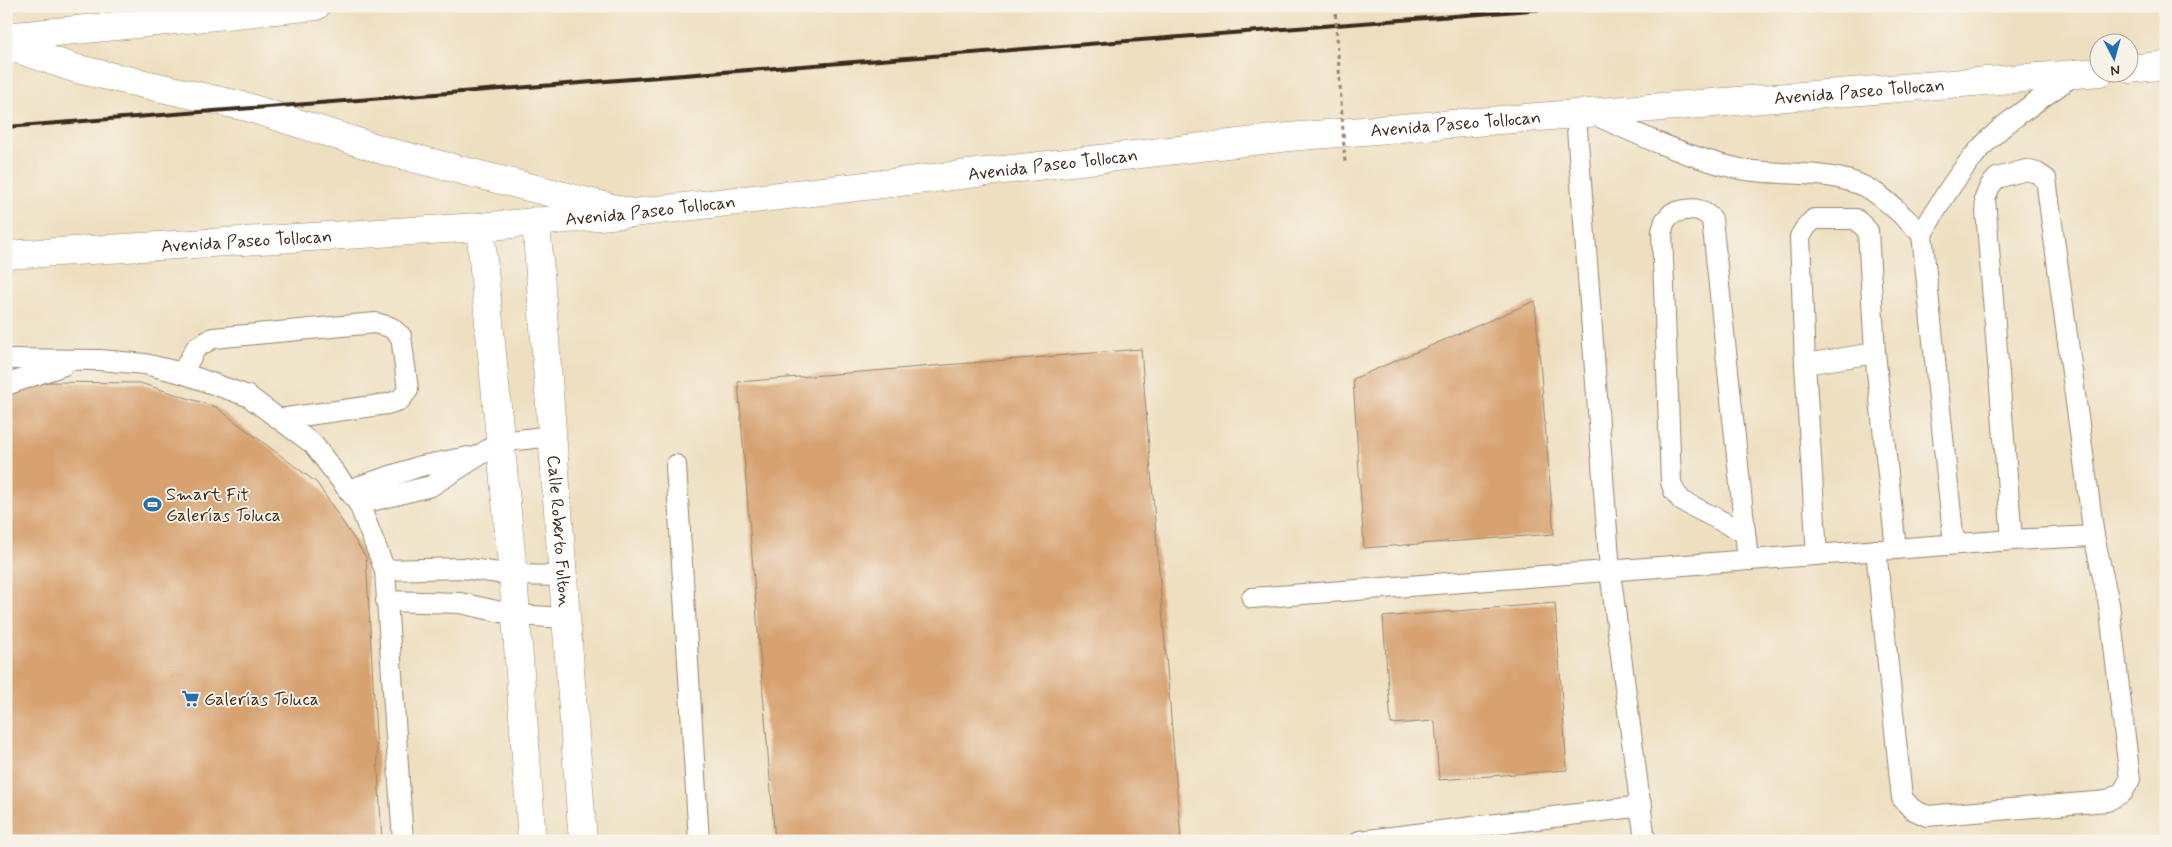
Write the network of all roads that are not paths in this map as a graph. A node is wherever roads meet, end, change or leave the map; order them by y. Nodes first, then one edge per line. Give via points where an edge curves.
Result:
1 (316, 6) edge
2 (6, 37) edge
3 (6, 45) edge
4 (2166, 65) edge
5 (2140, 67) edge
6 (2086, 73) edge
7 (1583, 114) junction
8 (632, 213) junction
9 (536, 221) junction
10 (480, 227) junction
11 (1922, 234) junction
12 (6, 255) edge
13 (1875, 353) junction
14 (6, 359) edge
15 (81, 360) junction
16 (1805, 364) junction
17 (182, 373) junction
18 (6, 384) edge
19 (279, 419) junction
20 (552, 436) junction
21 (489, 449) junction
22 (676, 465) dead end
23 (353, 497) junction
24 (1745, 533) junction
25 (2094, 536) junction
26 (2012, 540) junction
27 (1954, 544) junction
28 (1896, 549) junction
29 (1876, 550) junction
30 (1817, 555) junction
31 (1748, 560) junction
32 (385, 570) junction
33 (1610, 571) junction
34 (513, 575) junction
35 (562, 576) junction
36 (1252, 598) dead end
37 (386, 601) junction
38 (515, 615) junction
39 (566, 618) junction
40 (1642, 806) junction
41 (403, 841) edge
42 (532, 841) edge
43 (583, 841) edge
44 (699, 841) edge
45 (1360, 841) edge
46 (1645, 841) edge

1 - 2 main road
3 - 8 main road via 77,69 247,108 389,152
4 - 5 main road
6 - 7 main road, Avenida Paseo Tollocan
6 - 11 lane via 1999,130 1943,196
7 - 8 main road, Avenida Paseo Tollocan via 1289,137
7 - 11 lane via 1704,160 1742,169 1854,182 1883,198
7 - 33 lane
8 - 9 main road, Avenida Paseo Tollocan
9 - 10 main road, Avenida Paseo Tollocan
9 - 20 main road, Calle Roberto Fulton
10 - 12 main road, Avenida Paseo Tollocan
10 - 21 main road
11 - 27 lane
13 - 16 lane
13 - 16 lane via 1868,231 1856,219 1814,219 1800,237
13 - 28 lane
14 - 15 lane
15 - 17 lane via 146,364
15 - 18 lane
16 - 30 lane
17 - 19 lane via 248,396
17 - 19 lane via 196,348 213,338 376,323 390,327 401,336 408,390 400,400
19 - 23 lane via 313,444
20 - 21 lane
20 - 35 main road, Calle Roberto Fulton
21 - 23 lane via 431,486
21 - 34 main road
22 - 44 lane
23 - 32 lane
24 - 24 lane via 1682,501 1671,482 1662,231 1672,213 1697,208 1712,219
24 - 31 lane
25 - 26 lane
25 - 26 lane via 2046,179 2037,172 2026,170 1997,178 1985,198
25 - 29 lane via 2109,604 2130,779 2123,792 2107,801 1926,816 1912,809 1902,798
26 - 27 lane
27 - 28 lane
28 - 29 lane
29 - 30 lane
30 - 31 lane
31 - 33 lane
32 - 34 lane via 463,568
32 - 37 lane
33 - 36 lane
33 - 40 lane
34 - 35 lane
34 - 38 main road
35 - 39 main road, Calle Roberto Fulton
37 - 38 lane via 460,603
37 - 41 lane
38 - 39 lane
38 - 42 main road
39 - 43 main road, Calle Roberto Fulton
40 - 45 lane
40 - 46 lane

